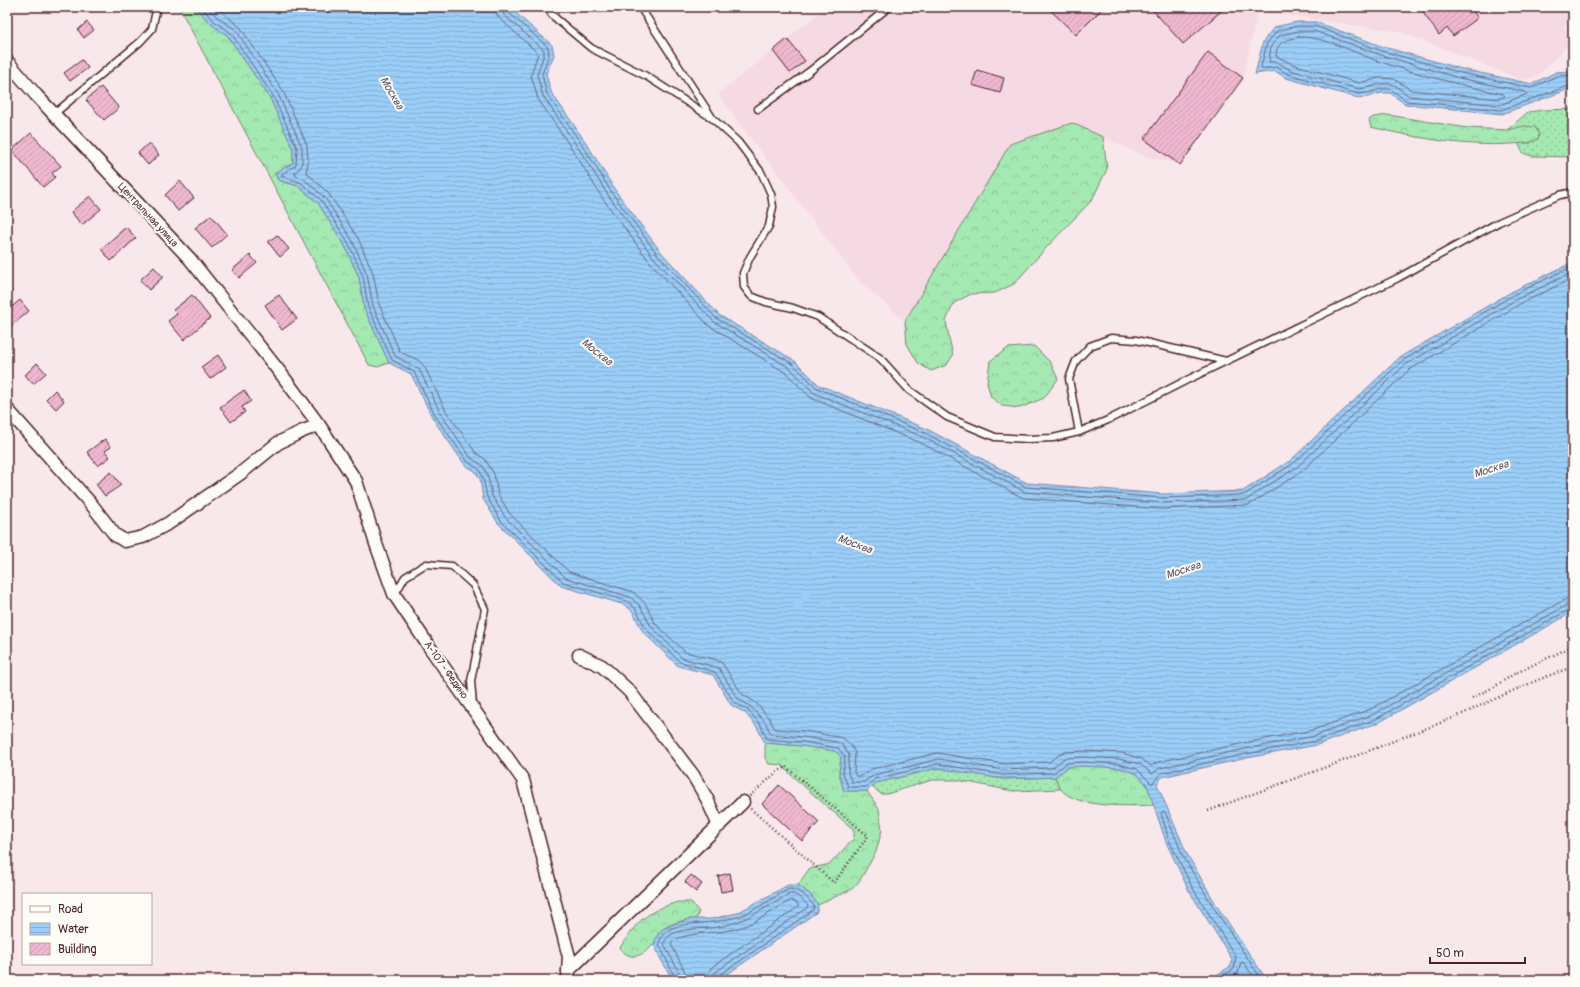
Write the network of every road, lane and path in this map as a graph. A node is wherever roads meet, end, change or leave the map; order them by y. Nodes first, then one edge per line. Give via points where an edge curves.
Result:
1 (547, 7) edge
2 (640, 7) edge
3 (889, 7) edge
4 (156, 11) dead end
5 (7, 61) edge
6 (758, 109) dead end
7 (54, 114) junction
8 (713, 119) junction
9 (1573, 192) edge
10 (1226, 361) junction
11 (282, 375) joint
12 (7, 409) edge
13 (319, 425) junction
14 (1079, 432) junction
15 (394, 594) junction
16 (1573, 646) edge
17 (579, 656) dead end
18 (1573, 667) edge
19 (1472, 698) dead end
20 (474, 710) junction
21 (743, 802) junction
22 (1208, 812) dead end
23 (719, 826) junction
24 (568, 976) edge

1 - 8 lane via 553,16 591,48 646,76
2 - 8 lane
3 - 6 lane
4 - 7 lane via 152,29 140,42
5 - 7 street, Центральная улица
7 - 11 street, Центральная улица via 190,259
8 - 14 lane via 738,142 761,172 771,194 773,207 769,226 743,272 744,287 751,296 818,317 880,358 909,390 947,416 970,427 995,437 1028,439 1053,438
9 - 10 lane via 1560,195 1498,222 1398,278
10 - 14 lane
10 - 14 lane via 1136,340 1111,338 1090,346 1076,361 1069,379
11 - 13 street, А-107 - Федино
12 - 13 street via 116,535 125,541 143,537 169,523 241,473 278,443
13 - 15 street, А-107 - Федино via 356,481
15 - 20 street, А-107 - Федино
15 - 20 lane via 405,577 426,564 452,566 473,585 485,609 471,681
16 - 19 path via 1514,674
17 - 23 street via 602,666 629,691 693,775
18 - 22 path via 1521,686 1382,746
20 - 24 street, А-107 - Федино via 523,780 569,957
21 - 21 path via 834,883 868,836 786,767
21 - 23 street
23 - 24 street

